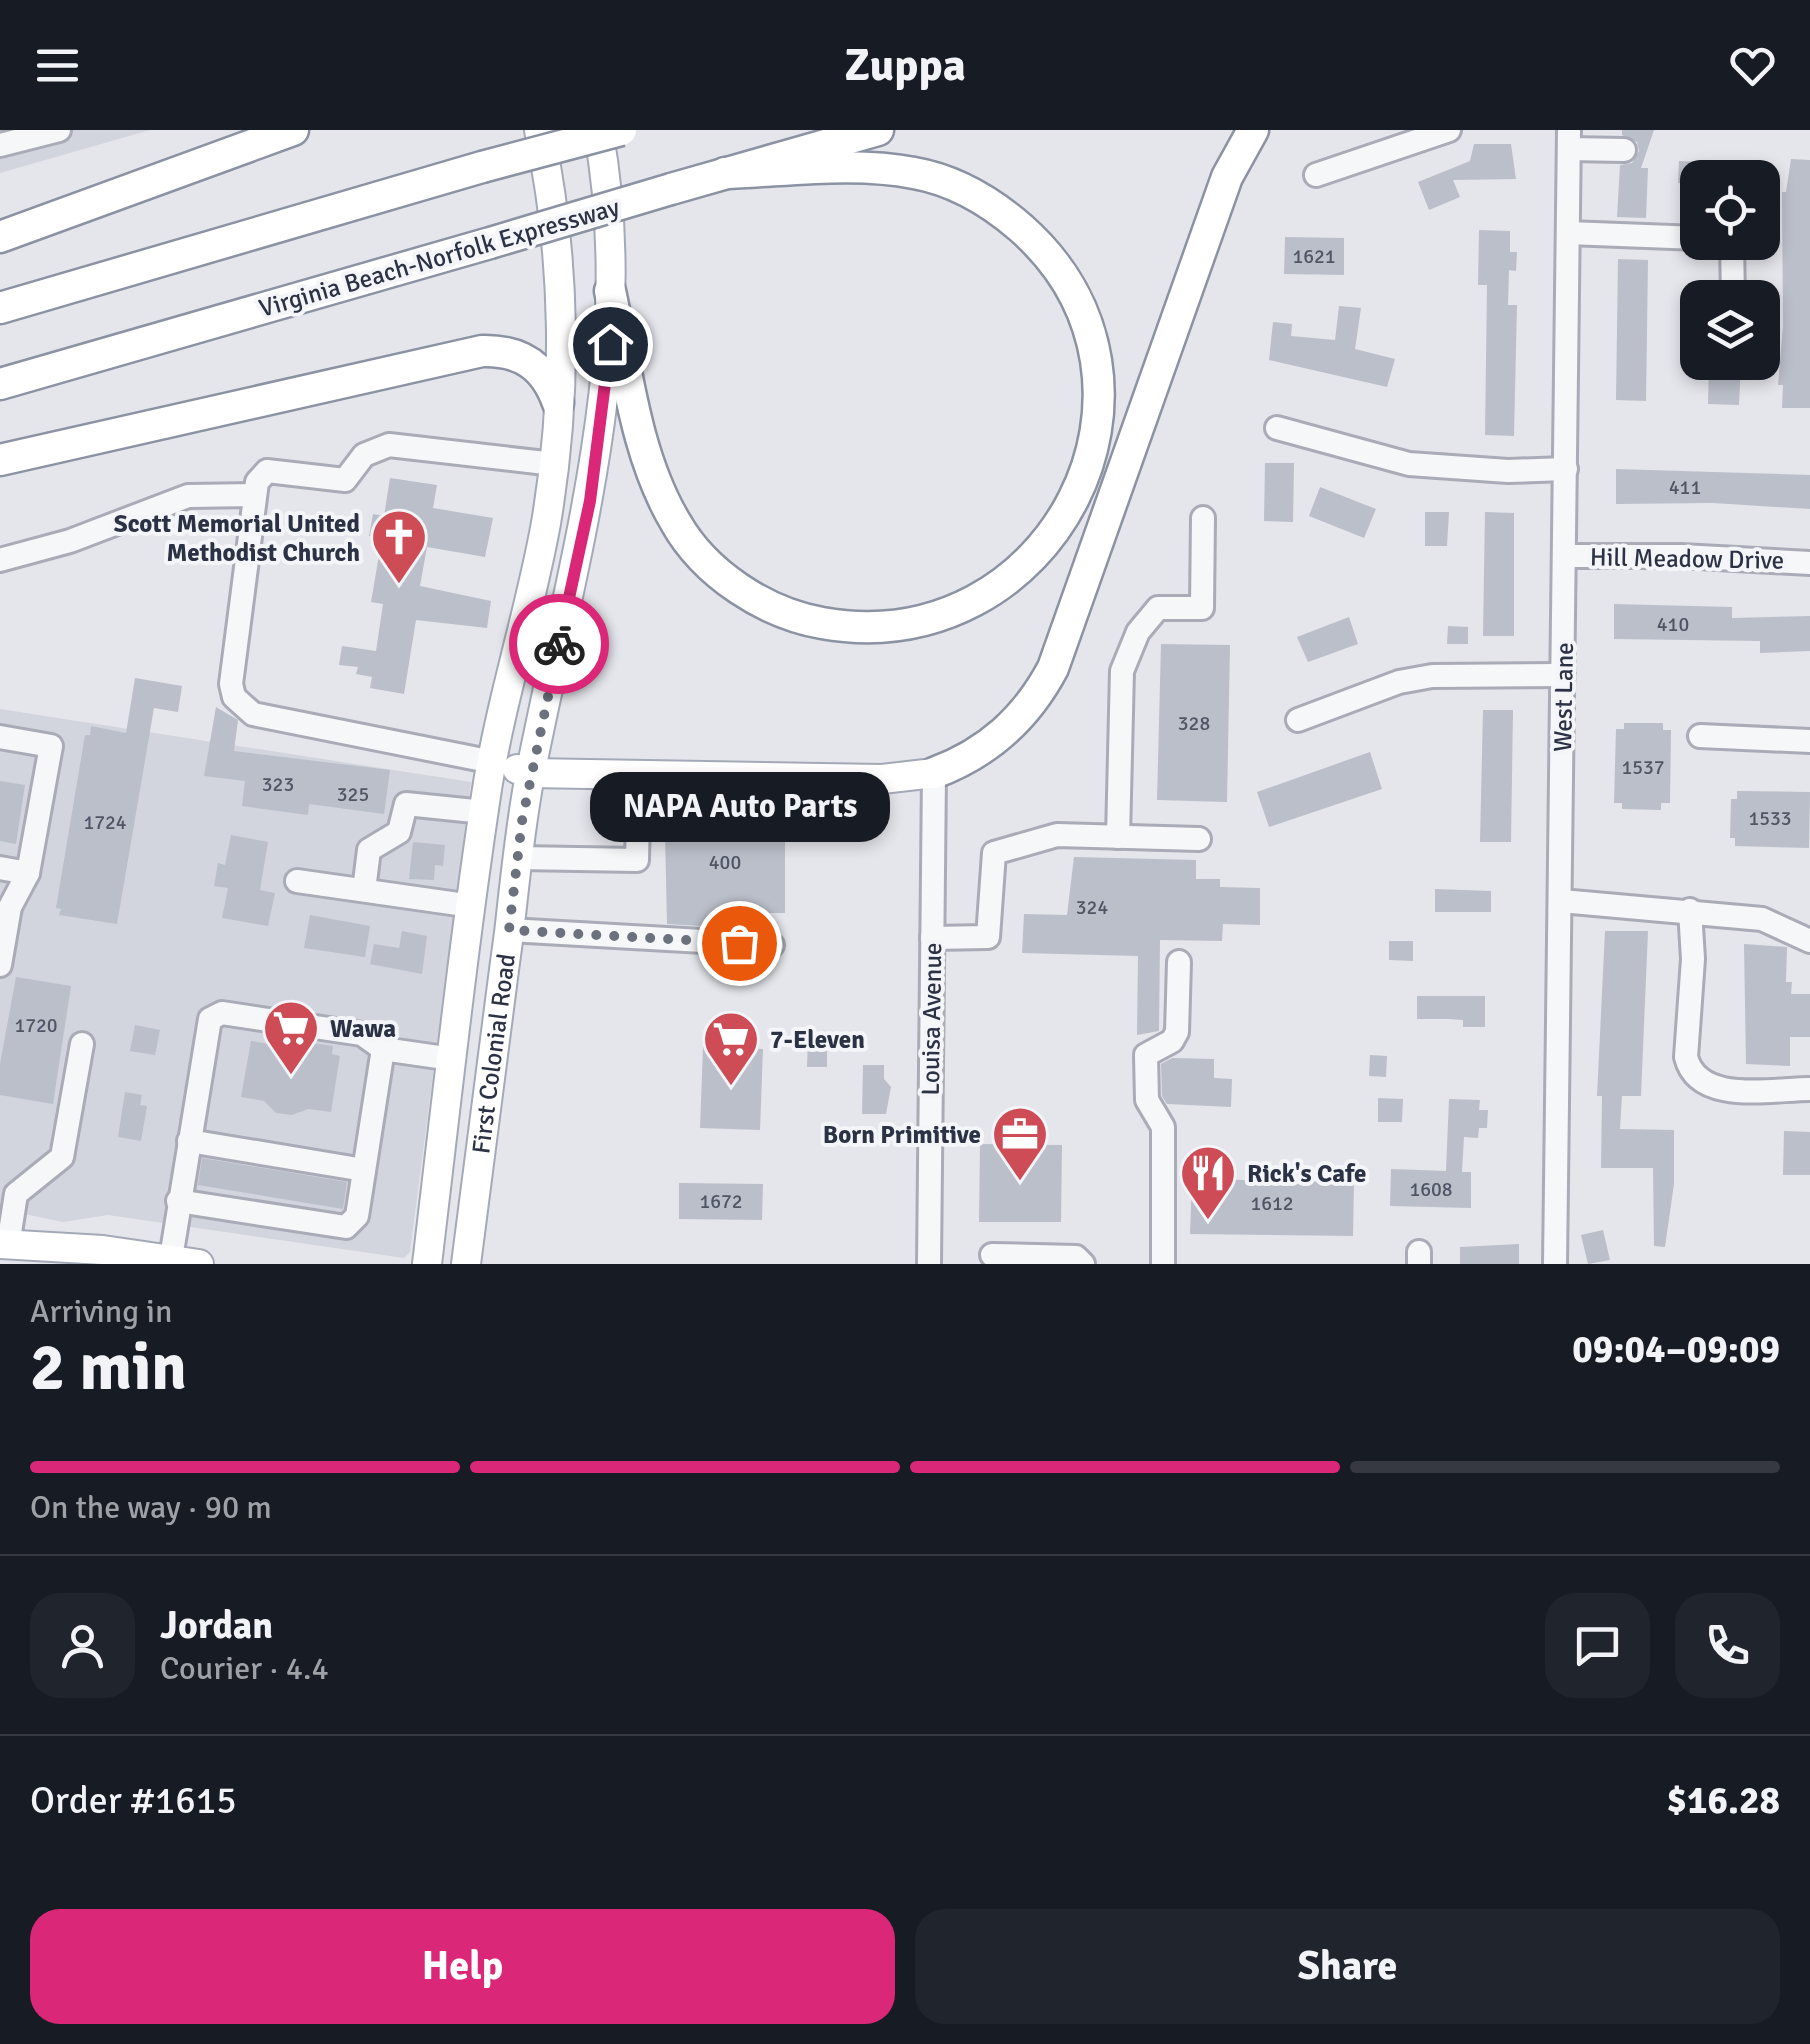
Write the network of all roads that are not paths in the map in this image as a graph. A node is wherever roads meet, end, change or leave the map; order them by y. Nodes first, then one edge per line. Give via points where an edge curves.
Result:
1 (60, 130) edge
2 (293, 130) edge
3 (539, 130) edge
4 (598, 130) edge
5 (621, 130) edge
6 (878, 130) edge
7 (1253, 130) edge
8 (1449, 130) edge
9 (1569, 139) edge
10 (0, 145) edge
11 (1624, 150) dead end
12 (725, 173) junction
13 (1316, 175) dead end
14 (1568, 233) junction
15 (0, 237) edge
16 (1680, 237) edge
17 (610, 291) junction
18 (0, 308) edge
19 (0, 384) edge
20 (558, 404) junction
21 (1277, 428) dead end
22 (0, 460) edge
23 (554, 464) junction
24 (1566, 469) junction
25 (255, 495) junction
26 (1203, 518) dead end
27 (1565, 556) junction
28 (0, 560) edge
29 (1810, 563) edge
30 (1563, 675) junction
31 (1298, 720) dead end
32 (1700, 736) dead end
33 (0, 737) edge
34 (1810, 741) edge
35 (492, 762) junction
36 (934, 773) junction
37 (530, 774) junction
38 (639, 774) junction
39 (778, 776) junction
40 (484, 812) junction
41 (638, 812) junction
42 (1118, 837) junction
43 (1200, 839) dead end
44 (518, 858) junction
45 (0, 868) edge
46 (28, 873) junction
47 (297, 881) dead end
48 (364, 890) junction
49 (1561, 901) junction
50 (472, 906) junction
51 (1690, 910) junction
52 (509, 930) junction
53 (932, 938) junction
54 (1810, 942) edge
55 (772, 944) dead end
56 (1179, 962) dead end
57 (0, 964) edge
58 (82, 1044) dead end
59 (383, 1049) junction
60 (452, 1060) junction
61 (1810, 1090) edge
62 (189, 1141) junction
63 (364, 1170) junction
64 (178, 1201) junction
65 (3, 1248) edge
66 (992, 1255) dead end
67 (180, 1262) edge
68 (30, 1264) edge
69 (426, 1264) edge
70 (466, 1264) edge
71 (929, 1264) edge
72 (1083, 1264) edge
73 (1162, 1264) edge
74 (1555, 1264) edge

1 - 10 street
2 - 15 highway
3 - 20 main road, First Colonial Road via 556,224
4 - 17 main road, First Colonial Road
5 - 18 highway, bridge
6 - 12 highway, Virginia Beach-Norfolk Expressway
7 - 36 highway via 1227,177 1052,668 1003,735
8 - 13 street
9 - 11 street
9 - 14 street, West Lane
12 - 17 highway via 916,173 976,196 1051,260 1070,289 1090,346 1097,413 1084,479 1031,560 978,600 945,615 880,628 812,621 746,593 688,542 658,487
12 - 19 highway, Virginia Beach-Norfolk Expressway, bridge
14 - 16 street
14 - 24 street, West Lane
17 - 37 main road, First Colonial Road via 610,355 590,501
20 - 22 highway via 532,362 482,352
20 - 23 main road, First Colonial Road
21 - 24 street via 1409,464
23 - 25 street via 388,445 364,455 345,480 267,471
23 - 35 main road, First Colonial Road
24 - 27 street, West Lane
25 - 28 street via 188,496 70,542
25 - 35 street via 231,684 242,708
26 - 42 street via 1202,608 1158,608 1138,632 1122,670
27 - 29 street, Hill Meadow Drive
27 - 30 street, West Lane
30 - 31 street via 1432,676
30 - 49 street, West Lane
32 - 34 street
33 - 46 street via 50,746
35 - 37 main road
35 - 40 main road, First Colonial Road
36 - 39 main road
36 - 53 street, Louisa Avenue
37 - 38 main road
37 - 44 main road, First Colonial Road
38 - 39 main road
38 - 41 street
39 - 41 street via 778,813
40 - 48 street via 406,804 398,832 369,850
40 - 50 main road, First Colonial Road
41 - 44 street via 637,860
42 - 43 street
42 - 53 street via 1057,835 994,853 988,937
44 - 52 main road, First Colonial Road
45 - 46 street
46 - 57 street via 10,907
47 - 48 street
48 - 50 street
49 - 51 street
49 - 74 street, West Lane
50 - 60 main road, First Colonial Road
51 - 54 street via 1762,919
51 - 61 street via 1689,1070 1717,1088
52 - 55 street
52 - 70 main road, First Colonial Road
53 - 71 street, Louisa Avenue
56 - 73 street via 1178,1032 1146,1055 1147,1100 1163,1127
58 - 65 street via 62,1157 16,1194
59 - 60 street
59 - 62 street via 362,1034 222,1013 210,1019
59 - 63 street
60 - 69 main road, First Colonial Road
62 - 63 street
62 - 64 street
63 - 64 street via 356,1216 346,1228
64 - 67 street
65 - 67 main road
65 - 68 main road
66 - 72 street via 1076,1256

